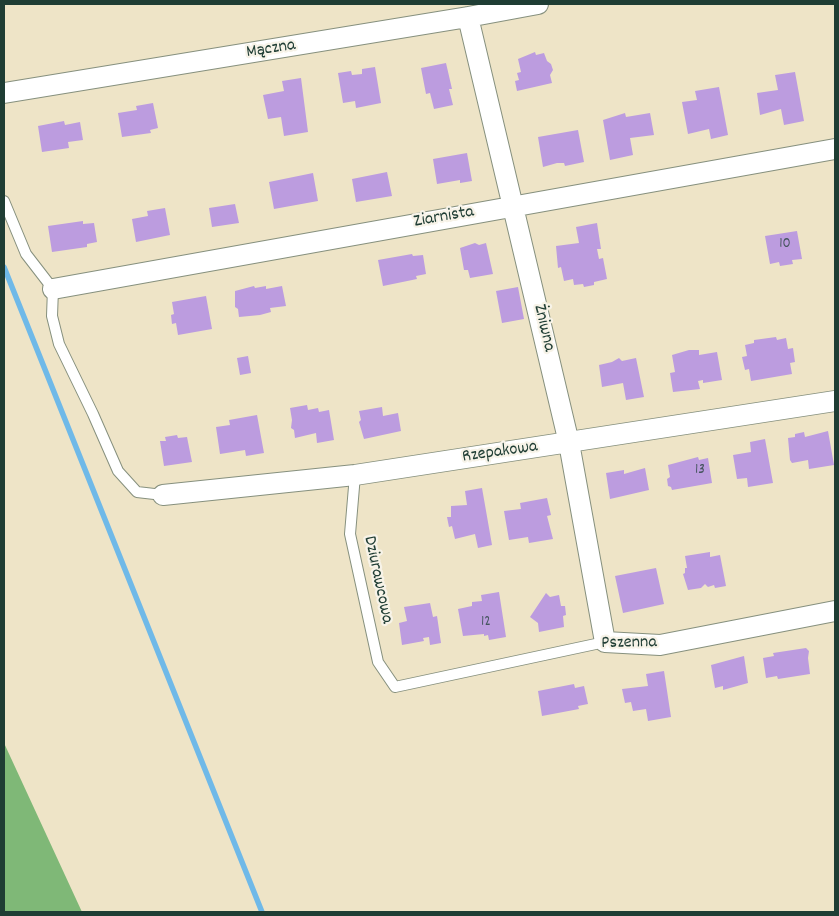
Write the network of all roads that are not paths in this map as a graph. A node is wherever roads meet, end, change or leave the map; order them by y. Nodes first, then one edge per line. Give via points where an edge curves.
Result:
1 (538, 4) edge
2 (468, 17) junction
3 (4, 93) edge
4 (835, 149) edge
5 (4, 201) edge
6 (514, 206) junction
7 (53, 289) junction
8 (835, 401) edge
9 (569, 443) junction
10 (355, 474) junction
11 (163, 495) joint
12 (835, 611) edge
13 (605, 642) junction
14 (395, 687) joint

1 - 2 street, Mączna
2 - 3 street, Mączna
2 - 6 street, Żniwna
4 - 6 street, Ziarnista
5 - 7 lane via 26,254
6 - 7 street, Ziarnista
6 - 9 street, Żniwna
7 - 11 lane via 52,316 59,344 118,471 137,492
8 - 9 street, Rzepakowa
9 - 10 street, Rzepakowa
9 - 13 street, Żniwna
10 - 11 street, Rzepakowa
10 - 14 lane, Dziurawcowa via 350,534 378,662
12 - 13 street, Pszenna via 660,645
13 - 14 lane, Pszenna

